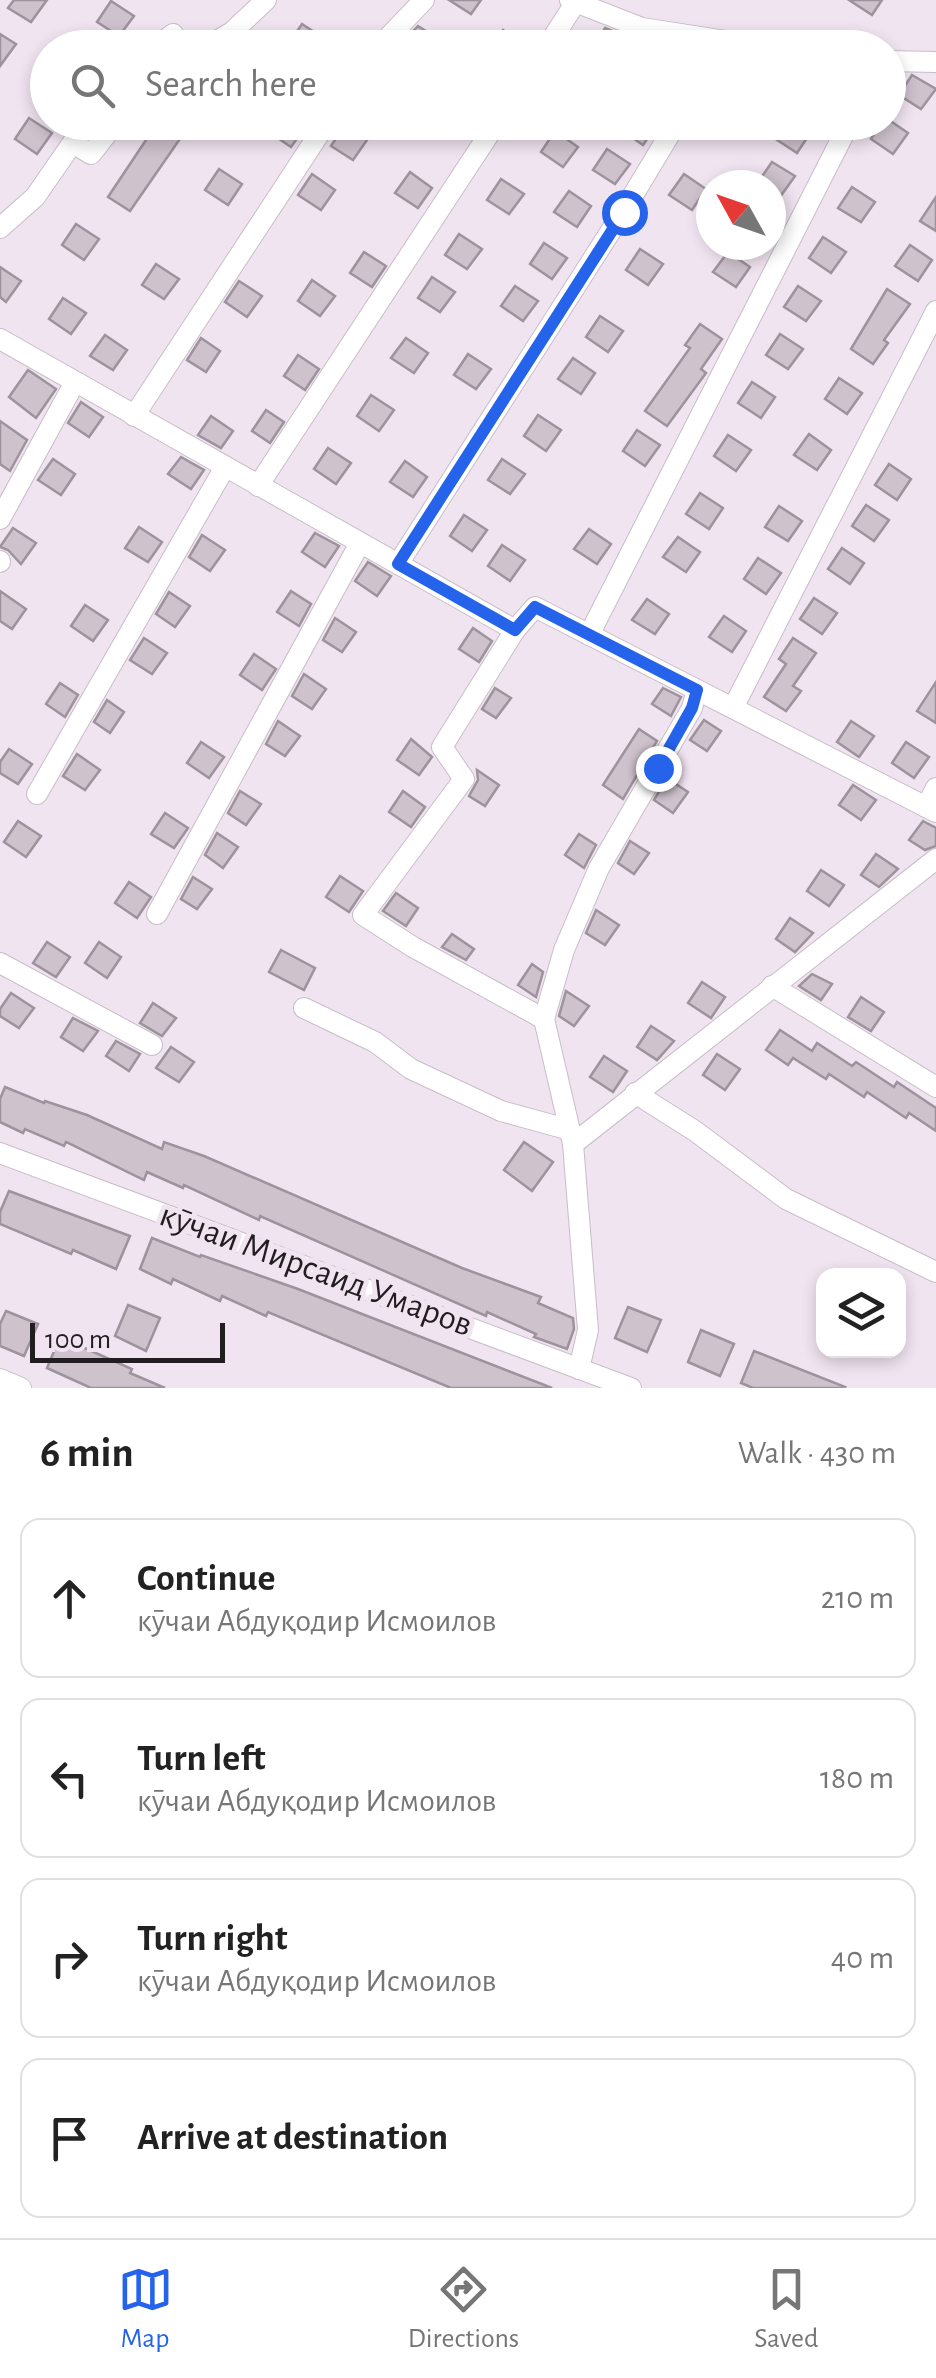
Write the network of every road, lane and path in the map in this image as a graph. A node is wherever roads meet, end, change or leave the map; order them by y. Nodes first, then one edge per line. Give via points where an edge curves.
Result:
1 (266, 0) edge
2 (424, 0) edge
3 (573, 1) edge
4 (234, 30) edge
5 (395, 30) edge
6 (556, 30) edge
7 (652, 30) edge
8 (906, 62) edge
9 (936, 62) edge
10 (74, 140) edge
11 (101, 140) edge
12 (315, 140) edge
13 (485, 140) edge
14 (666, 140) edge
15 (841, 140) edge
16 (72, 143) junction
17 (0, 228) edge
18 (936, 311) edge
19 (0, 339) edge
20 (75, 382) junction
21 (134, 416) junction
22 (225, 467) junction
23 (258, 486) junction
24 (0, 519) edge
25 (360, 543) junction
26 (398, 564) junction
27 (515, 630) junction
28 (589, 634) junction
29 (697, 690) junction
30 (732, 708) junction
31 (38, 794) dead end
32 (932, 803) edge
33 (936, 859) edge
34 (927, 878) edge
35 (157, 914) dead end
36 (0, 962) edge
37 (772, 986) junction
38 (304, 1008) dead end
39 (544, 1019) junction
40 (152, 1045) dead end
41 (936, 1086) edge
42 (635, 1093) junction
43 (572, 1137) junction
44 (0, 1153) edge
45 (936, 1272) edge
46 (579, 1368) junction
47 (0, 1380) edge
48 (21, 1388) edge
49 (631, 1388) edge

1 - 4 street
2 - 5 street
3 - 6 street
3 - 7 street
8 - 9 street
10 - 16 street
11 - 16 street via 90,154
12 - 21 street
13 - 23 street
14 - 26 street
15 - 28 street
16 - 17 street via 35,197
18 - 30 street
19 - 20 street
20 - 21 street
20 - 24 street
21 - 22 street
22 - 23 street
22 - 31 street
23 - 25 street
25 - 26 street
25 - 35 street
26 - 27 street
27 - 28 street via 535,607
27 - 39 street via 442,747 464,779 363,915
28 - 29 street
29 - 30 street
29 - 39 street via 599,868
30 - 32 street
33 - 34 street
34 - 37 street
36 - 40 street
37 - 41 street
37 - 42 street
38 - 43 street via 375,1042 411,1069
39 - 43 street
42 - 43 street
42 - 45 street via 786,1199
43 - 46 street via 588,1330
44 - 46 street, кӯчаи Мирсаид Умаров
46 - 49 street, кӯчаи Мирсаид Умаров
47 - 48 street

